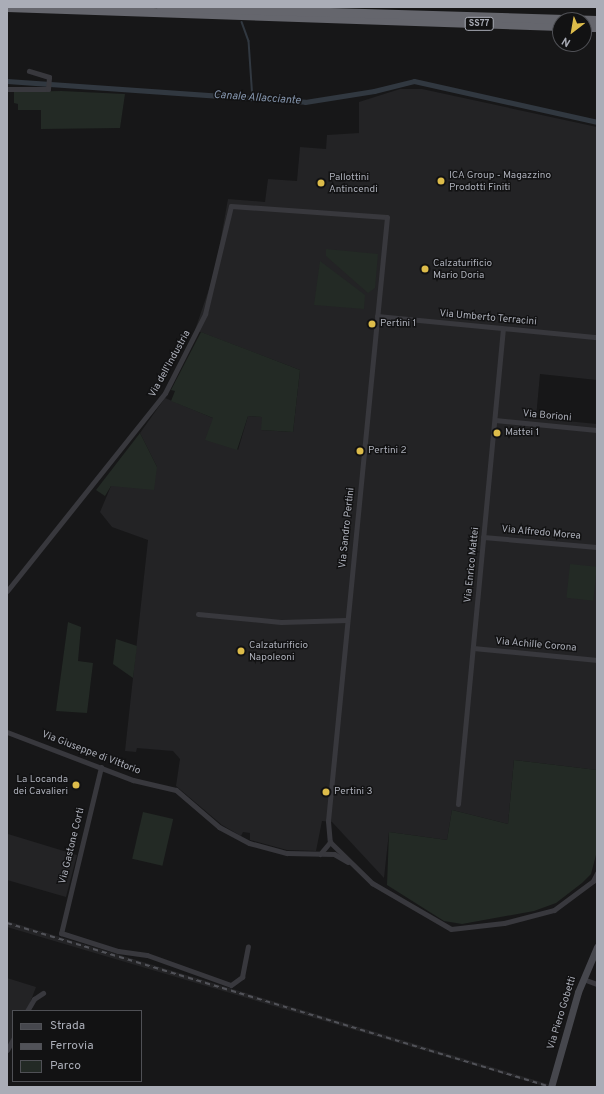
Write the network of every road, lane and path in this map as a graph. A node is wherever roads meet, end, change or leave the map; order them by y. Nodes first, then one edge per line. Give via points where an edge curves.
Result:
1 (7, 7) edge
2 (160, 7) edge
3 (366, 17) junction
4 (597, 17) edge
5 (398, 18) junction
6 (549, 19) junction
7 (597, 20) edge
8 (552, 26) edge
9 (29, 71) dead end
10 (7, 89) edge
11 (387, 217) joint
12 (377, 316) junction
13 (504, 329) junction
14 (597, 337) edge
15 (495, 420) junction
16 (597, 430) edge
17 (483, 537) junction
18 (597, 547) edge
19 (7, 591) edge
20 (198, 614) dead end
21 (347, 620) junction
22 (473, 648) junction
23 (597, 660) edge
24 (7, 732) edge
25 (101, 767) junction
26 (458, 804) dead end
27 (330, 842) junction
28 (337, 847) junction
29 (324, 848) junction
30 (318, 854) junction
31 (327, 854) junction
32 (334, 854) junction
33 (348, 862) junction
34 (597, 873) edge
35 (595, 881) edge
36 (248, 947) dead end
37 (597, 947) edge
38 (583, 979) junction
39 (597, 984) edge
40 (42, 993) dead end
41 (28, 1010) edge
42 (12, 1041) edge
43 (7, 1050) edge
44 (551, 1087) edge

1 - 3 highway, SS77 via 40,10
2 - 3 highway, SS77
3 - 5 highway, SS77
4 - 6 highway
5 - 6 highway, SS77
5 - 8 highway, SS77
6 - 7 highway, SS77
9 - 10 street via 51,79 48,89
11 - 12 street, Via Sandro Pertini
11 - 19 street, Via dell'Industria via 231,206 207,307 193,343 166,393
12 - 13 street, Via Umberto Terracini
12 - 21 street, Via Sandro Pertini
13 - 14 street, Via Umberto Terracini
13 - 15 street, Via Enrico Mattei
15 - 16 street, Via Borioni
15 - 17 street, Via Enrico Mattei
17 - 18 street, Via Alfredo Morea
17 - 22 street, Via Enrico Mattei
20 - 21 street via 281,622
21 - 27 street, Via Sandro Pertini via 328,821
22 - 23 street, Via Achille Corona
22 - 26 street, Via Enrico Mattei
24 - 25 street, Via Giuseppe di Vittorio
25 - 30 street, Via Giuseppe di Vittorio via 133,780 176,790 219,827 249,843 288,853
25 - 36 street, Via Gastone Corti via 60,930 71,937 147,955 231,985 242,978
27 - 28 street, Via Giuseppe di Vittorio
27 - 29 street
28 - 32 street
28 - 33 street, Via Giuseppe di Vittorio
29 - 30 street
29 - 31 street
30 - 31 street, Via Giuseppe di Vittorio
31 - 32 street, Via Giuseppe di Vittorio
32 - 33 street, Via Giuseppe di Vittorio
33 - 35 street, Via Giuseppe di Vittorio via 381,889 451,929 504,923 554,910
34 - 35 street, Via Giuseppe di Vittorio
37 - 38 street, Via Piero Gobetti
38 - 39 street
38 - 44 street, Via Piero Gobetti
40 - 41 street via 34,999
42 - 43 street

